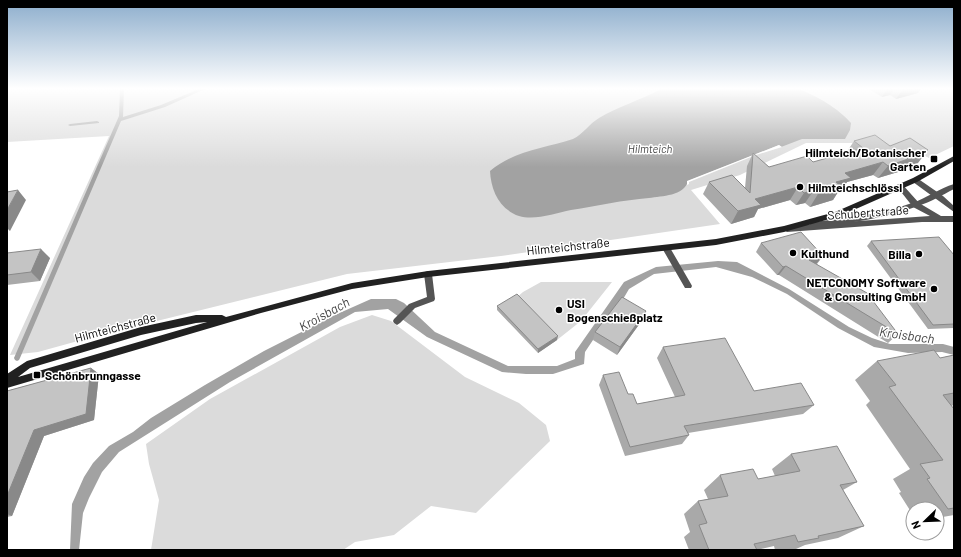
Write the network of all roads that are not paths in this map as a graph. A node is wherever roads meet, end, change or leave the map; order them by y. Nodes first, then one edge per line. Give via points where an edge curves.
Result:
1 (954, 158) edge
2 (915, 180) junction
3 (900, 186) junction
4 (954, 186) edge
5 (937, 195) junction
6 (916, 205) junction
7 (954, 210) edge
8 (939, 219) junction
9 (954, 219) edge
10 (784, 229) junction
11 (666, 248) junction
12 (428, 274) junction
13 (688, 286) dead end
14 (235, 318) junction
15 (397, 321) dead end
16 (7, 379) edge
17 (7, 384) edge

1 - 2 main road, Hilmteichstraße
2 - 3 main road, Hilmteichstraße
2 - 5 street
3 - 6 street
3 - 10 main road, Hilmteichstraße via 837,214
4 - 5 street
5 - 6 street
5 - 7 street
6 - 8 street
6 - 10 street via 861,218
8 - 9 street, Schubertstraße
8 - 10 street, Schubertstraße
10 - 11 main road, Hilmteichstraße via 750,237
11 - 12 main road, Hilmteichstraße
11 - 13 street
12 - 14 main road, Hilmteichstraße via 352,286
12 - 15 street via 432,299 412,306
14 - 16 main road, Hilmteichstraße via 196,319 141,331 27,365
14 - 17 main road, Hilmteichstraße

